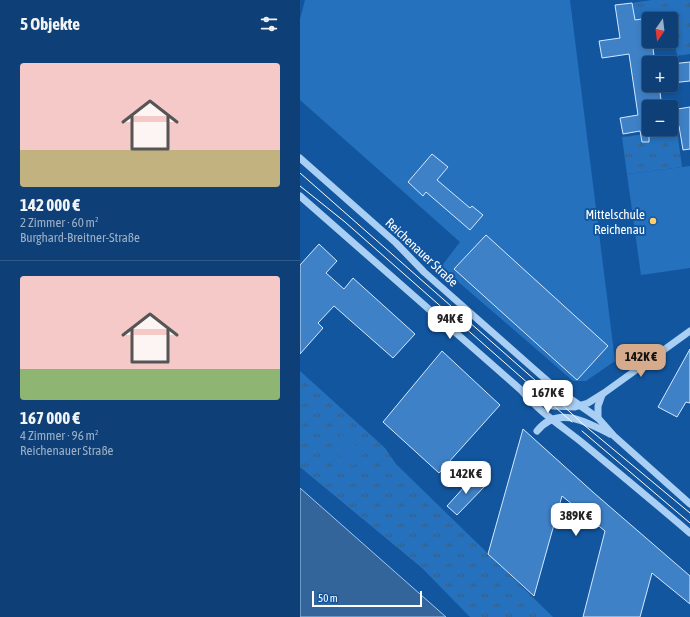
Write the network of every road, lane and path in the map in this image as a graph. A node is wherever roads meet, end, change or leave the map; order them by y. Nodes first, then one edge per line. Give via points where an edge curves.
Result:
1 (300, 158) edge
2 (300, 196) edge
3 (690, 331) edge
4 (521, 390) junction
5 (602, 394) junction
6 (580, 406) junction
7 (598, 418) junction
8 (552, 419) junction
9 (536, 431) dead end
10 (614, 436) junction
11 (690, 504) edge
12 (690, 533) edge

1 - 6 street, Reichenauer Straße via 529,365
2 - 4 street
3 - 5 street
4 - 6 street via 553,406
4 - 8 street
5 - 6 street
5 - 7 street
6 - 7 street, Reichenauer Straße
7 - 10 street, Reichenauer Straße
8 - 9 street
8 - 10 street via 572,418
8 - 12 street
10 - 11 street, Reichenauer Straße

